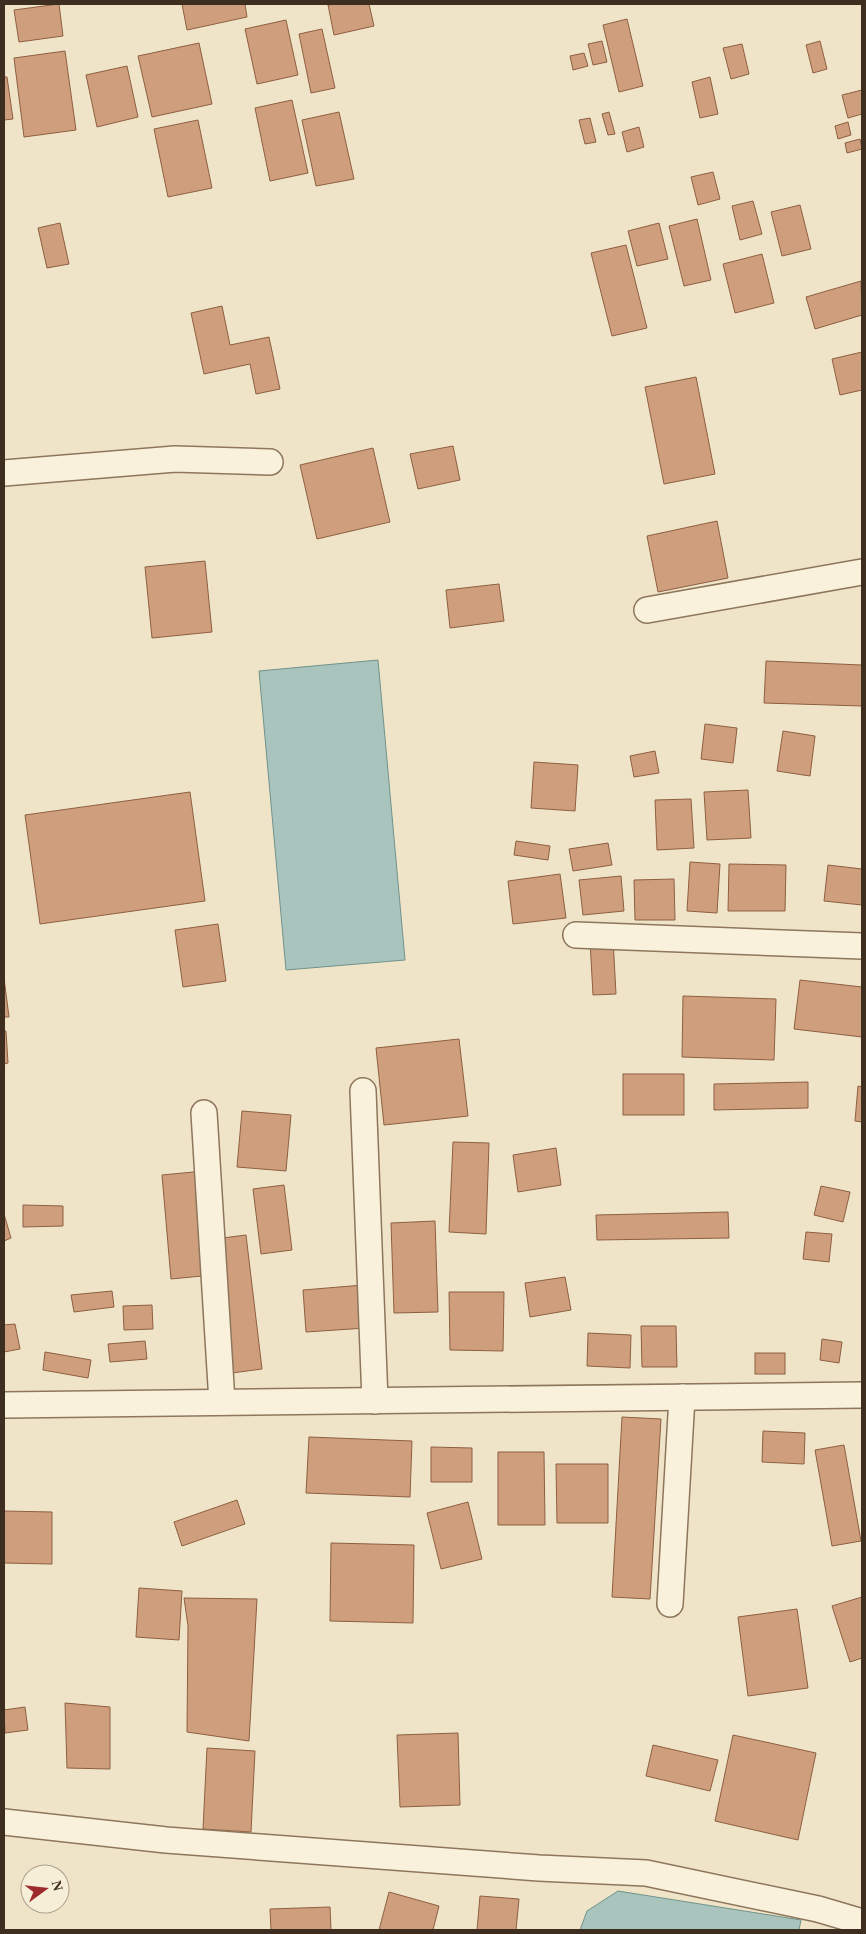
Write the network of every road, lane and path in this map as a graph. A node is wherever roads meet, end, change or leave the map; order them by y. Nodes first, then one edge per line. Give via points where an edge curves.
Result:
1 (270, 462) dead end
2 (4, 473) edge
3 (862, 572) edge
4 (647, 610) dead end
5 (576, 935) dead end
6 (862, 946) edge
7 (363, 1091) dead end
8 (204, 1113) dead end
9 (862, 1395) edge
10 (682, 1397) junction
11 (374, 1401) junction
12 (222, 1402) junction
13 (4, 1405) edge
14 (670, 1604) dead end
15 (4, 1822) edge
16 (862, 1922) edge

1 - 2 street via 175,459
3 - 4 street
5 - 6 street
7 - 11 street
8 - 12 street
9 - 10 street
10 - 11 street
10 - 14 street
11 - 12 street
12 - 13 street
15 - 16 street via 166,1840 646,1873 818,1909

